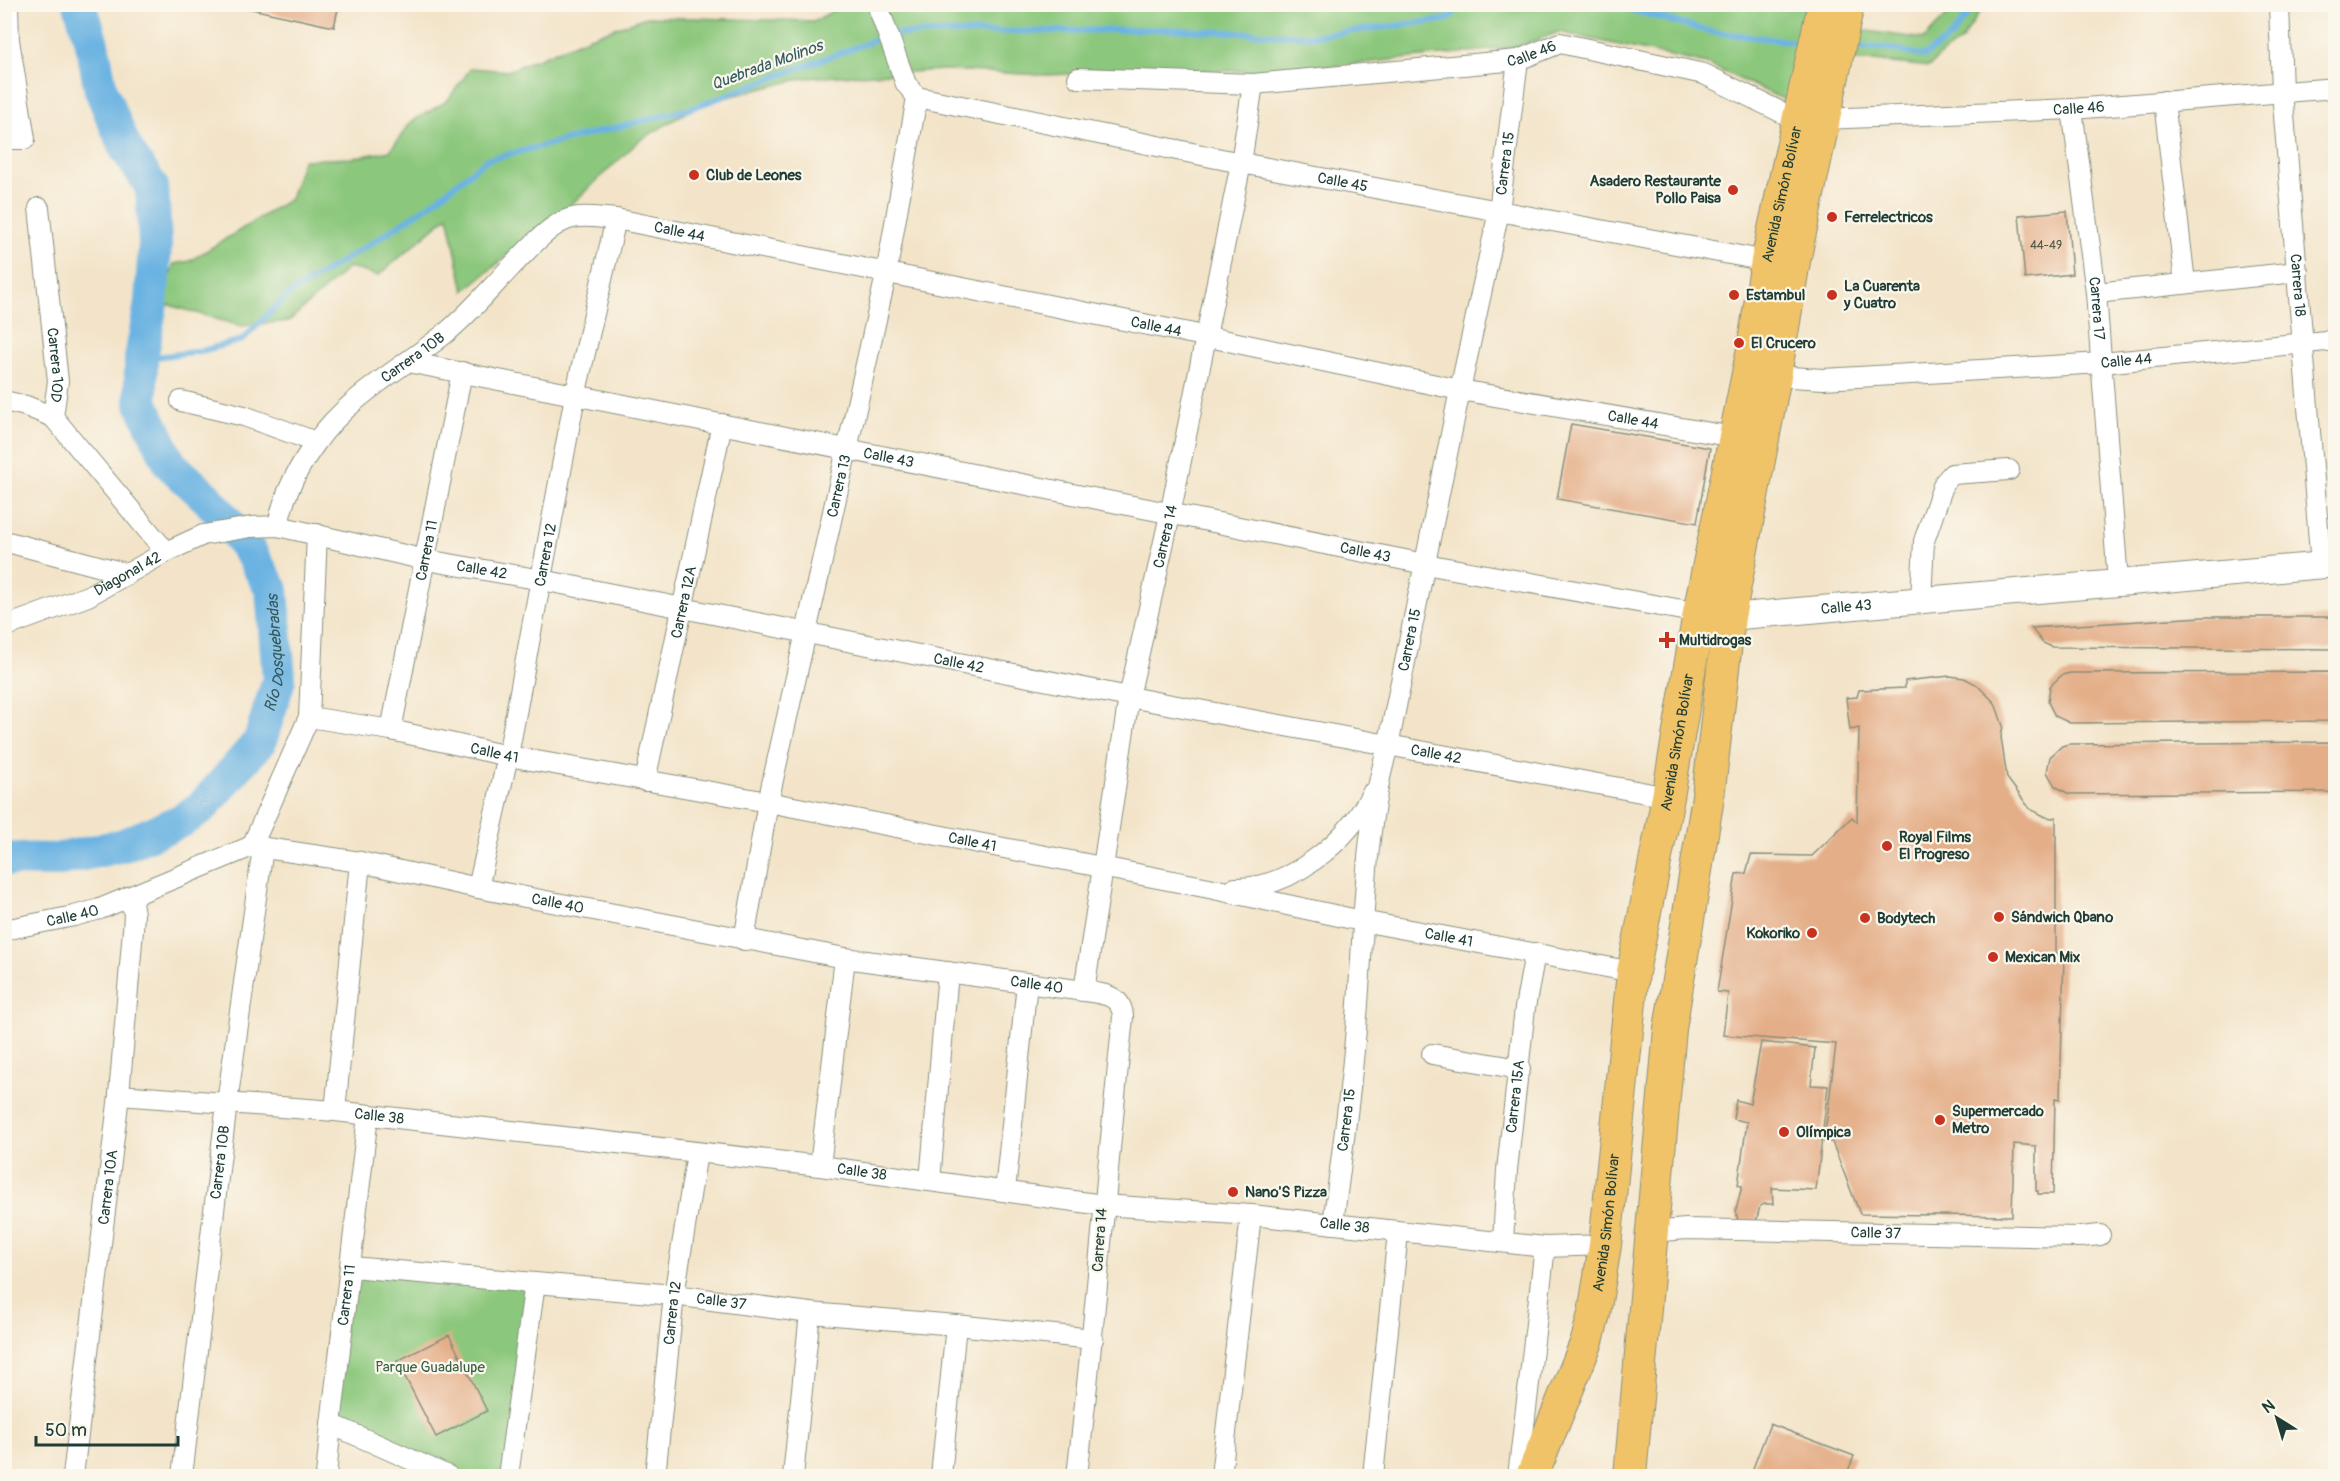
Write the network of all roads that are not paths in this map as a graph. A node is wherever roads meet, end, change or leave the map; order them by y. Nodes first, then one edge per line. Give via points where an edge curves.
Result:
1 (8, 4) edge
2 (2279, 4) edge
3 (879, 10) edge
4 (1835, 11) edge
5 (7, 40) edge
6 (1518, 60) junction
7 (1078, 78) dead end
8 (1253, 84) junction
9 (2336, 88) edge
10 (2282, 91) junction
11 (918, 97) junction
12 (2164, 101) junction
13 (2072, 110) junction
14 (1810, 120) junction
15 (4, 139) edge
16 (1241, 163) junction
17 (39, 208) dead end
18 (1499, 210) junction
19 (580, 217) joint
20 (616, 219) junction
21 (1767, 261) junction
22 (2298, 272) junction
23 (886, 274) junction
24 (2185, 283) junction
25 (2096, 293) junction
26 (1204, 336) junction
27 (2336, 340) edge
28 (2303, 342) junction
29 (408, 362) junction
30 (2102, 363) junction
31 (462, 372) junction
32 (1775, 376) junction
33 (1460, 390) junction
34 (575, 396) junction
35 (181, 401) dead end
36 (4, 402) edge
37 (53, 417) junction
38 (722, 424) junction
39 (1734, 437) junction
40 (316, 442) junction
41 (848, 448) junction
42 (2009, 470) dead end
43 (1170, 514) junction
44 (278, 526) junction
45 (251, 527) joint
46 (317, 534) junction
47 (4, 541) edge
48 (166, 552) junction
49 (426, 560) junction
50 (1425, 564) junction
51 (2328, 564) edge
52 (128, 574) junction
53 (542, 580) junction
54 (2118, 582) junction
55 (1921, 600) junction
56 (682, 609) junction
57 (1714, 615) junction
58 (4, 627) edge
59 (806, 633) junction
60 (1129, 697) junction
61 (309, 717) junction
62 (391, 730) junction
63 (1388, 746) junction
64 (508, 756) junction
65 (1378, 780) junction
66 (645, 781) junction
67 (1668, 797) junction
68 (768, 802) junction
69 (257, 847) junction
70 (360, 862) junction
71 (1103, 867) junction
72 (478, 888) junction
73 (1209, 888) junction
74 (131, 896) junction
75 (1362, 921) junction
76 (4, 930) edge
77 (744, 940) junction
78 (1535, 953) junction
79 (845, 958) junction
80 (948, 972) junction
81 (1633, 972) junction
82 (1027, 983) junction
83 (1084, 991) junction
84 (1121, 1004) joint
85 (1432, 1054) dead end
86 (1520, 1069) junction
87 (119, 1095) junction
88 (227, 1103) junction
89 (335, 1111) junction
90 (368, 1116) junction
91 (697, 1153) junction
92 (820, 1166) junction
93 (930, 1181) junction
94 (1005, 1191) junction
95 (1103, 1205) junction
96 (1251, 1215) junction
97 (1333, 1224) junction
98 (1398, 1232) junction
99 (1652, 1232) junction
100 (2100, 1235) dead end
101 (1503, 1242) junction
102 (1605, 1245) junction
103 (1545, 1246) junction
104 (351, 1267) junction
105 (535, 1283) junction
106 (674, 1295) junction
107 (810, 1313) junction
108 (956, 1324) junction
109 (1093, 1339) junction
110 (331, 1424) junction
111 (73, 1476) edge
112 (182, 1476) edge
113 (327, 1476) edge
114 (448, 1476) edge
115 (508, 1476) edge
116 (655, 1476) edge
117 (793, 1476) edge
118 (941, 1476) edge
119 (1077, 1476) edge
120 (1221, 1476) edge
121 (1373, 1476) edge
122 (1522, 1476) edge
123 (1532, 1476) edge
124 (1630, 1476) edge

1 - 5 street
2 - 10 street, Carrera 18
3 - 11 street via 906,84
4 - 14 main road, Avenida Simón Bolívar
5 - 15 street via 25,139
6 - 8 street, Calle 46
6 - 14 street, Calle 46 via 1560,43 1638,59 1704,74
6 - 18 street, Carrera 15
7 - 8 street, Calle 46
8 - 16 street, Carrera 14
9 - 10 street, Calle 46
10 - 12 street, Calle 46
10 - 22 street, Carrera 18
11 - 16 street, Calle 45
11 - 23 street, Carrera 13
12 - 13 street, Calle 46
12 - 24 street
13 - 14 street, Calle 46
13 - 25 street, Carrera 17
14 - 21 main road, Avenida Simón Bolívar
14 - 32 main road, Avenida Simón Bolívar via 1794,261
16 - 18 street, Calle 45
16 - 26 street, Carrera 14
17 - 37 street, Carrera 10D via 58,381
18 - 21 street, Calle 45
18 - 33 street, Carrera 15
19 - 20 street, Calle 44
19 - 29 street, Carrera 10B via 565,220 539,239 448,331
20 - 23 street, Calle 44
20 - 34 street, Carrera 12
21 - 39 main road, Avenida Simón Bolívar
22 - 24 street
22 - 28 street, Carrera 18
23 - 26 street, Calle 44
23 - 41 street, Carrera 13
24 - 25 street
25 - 30 street, Carrera 17
26 - 33 street, Calle 44
26 - 43 street, Carrera 14
27 - 28 street, Calle 44
28 - 30 street, Calle 44
28 - 51 street, Carrera 18
29 - 31 street, Calle 43
29 - 40 street, Carrera 10B via 374,385
30 - 32 street, Calle 44 via 1823,379
30 - 54 street, Carrera 17
31 - 34 street, Calle 43
31 - 49 street, Carrera 11
32 - 57 main road, Avenida Simón Bolívar
33 - 39 street, Calle 44
33 - 50 street, Carrera 15
34 - 38 street, Calle 43
34 - 53 street, Carrera 12
35 - 40 street via 244,416
36 - 37 street
37 - 48 street, Carrera 10D
38 - 41 street, Calle 43
38 - 56 street, Carrera 12A
39 - 57 main road, Avenida Simón Bolívar via 1728,594
40 - 44 street, Carrera 10B via 291,483
41 - 43 street, Calle 43
41 - 59 street, Carrera 13
42 - 55 street via 1953,474 1944,483 1924,541
43 - 50 street, Calle 43
43 - 60 street, Carrera 14
44 - 45 street, Calle 42
44 - 46 street, Calle 42
45 - 48 street, Diagonal 42 via 203,536
46 - 49 street, Calle 42
46 - 61 street, Carrera 10B
47 - 52 street
48 - 52 street, Diagonal 42
49 - 53 street, Calle 42
49 - 62 street, Carrera 11
50 - 57 street, Calle 43
50 - 63 street, Carrera 15
51 - 54 street, Calle 43
52 - 58 street, Diagonal 42 via 88,596
53 - 56 street, Calle 42
53 - 64 street, Carrera 12
54 - 55 street, Calle 43
55 - 57 street, Calle 43
56 - 59 street, Calle 42
56 - 66 street, Carrera 12A
57 - 67 main road, Avenida Simón Bolívar
57 - 99 main road, Avenida Simón Bolívar via 1708,797 1670,1029
59 - 60 street, Calle 42
59 - 68 street, Carrera 13
60 - 63 street, Calle 42
60 - 71 street, Carrera 14
61 - 62 street, Calle 41
61 - 69 street, Carrera 10B
62 - 64 street, Calle 41
63 - 65 street, Carrera 15
63 - 67 street, Calle 42
64 - 66 street, Calle 41
64 - 72 street, Carrera 12
65 - 73 street via 1362,814 1312,861 1253,889
65 - 75 street, Carrera 15
66 - 68 street, Calle 41
67 - 81 main road, Avenida Simón Bolívar
68 - 71 street, Calle 41
68 - 77 street, Carrera 13
69 - 70 street, Calle 40
69 - 74 street, Calle 40
69 - 88 street, Carrera 10B
70 - 72 street, Calle 40
70 - 89 street
71 - 73 street, Calle 41
71 - 83 street, Carrera 14
72 - 77 street, Calle 40
73 - 75 street, Calle 41
74 - 76 street, Calle 40 via 74,916
74 - 87 street, Carrera 10A via 134,914
75 - 78 street, Calle 41
75 - 97 street, Carrera 15 via 1358,1010
77 - 79 street, Calle 40
78 - 81 street, Calle 41
78 - 86 street, Carrera 15A
79 - 80 street, Calle 40
79 - 92 street
80 - 82 street, Calle 40
80 - 93 street
81 - 102 main road, Avenida Simón Bolívar
82 - 83 street, Calle 40
82 - 94 street
83 - 84 street, Calle 40 via 1109,995
84 - 95 street, Carrera 14 via 1123,1017
85 - 86 street
86 - 101 street, Carrera 15A via 1507,1170
87 - 88 street, Calle 38
87 - 111 street, Carrera 10A
88 - 89 street, Calle 38
88 - 112 street, Carrera 10B
89 - 90 street, Calle 38
90 - 91 street, Calle 38
90 - 104 street, Carrera 11
91 - 92 street, Calle 38
91 - 106 street, Carrera 12
92 - 93 street, Calle 38
93 - 94 street, Calle 38
94 - 95 street, Calle 38
95 - 96 street, Calle 38
95 - 109 street, Carrera 14
96 - 97 street, Calle 38
96 - 120 street
97 - 98 street, Calle 38
98 - 101 street, Calle 38
98 - 121 street
99 - 100 street, Calle 37 via 1697,1229
99 - 124 main road, Avenida Simón Bolívar
101 - 103 street, Calle 38
102 - 103 street, Calle 38
102 - 123 main road, Avenida Simón Bolívar via 1587,1341
103 - 122 street via 1519,1468
104 - 105 street, Calle 37
104 - 110 street, Carrera 11
105 - 106 street, Calle 37
105 - 115 street
106 - 107 street, Calle 37
106 - 116 street, Carrera 12
107 - 108 street, Calle 37
107 - 117 street
108 - 109 street, Calle 37
108 - 118 street
109 - 119 street, Carrera 14
110 - 113 street, Carrera 11
110 - 114 street

